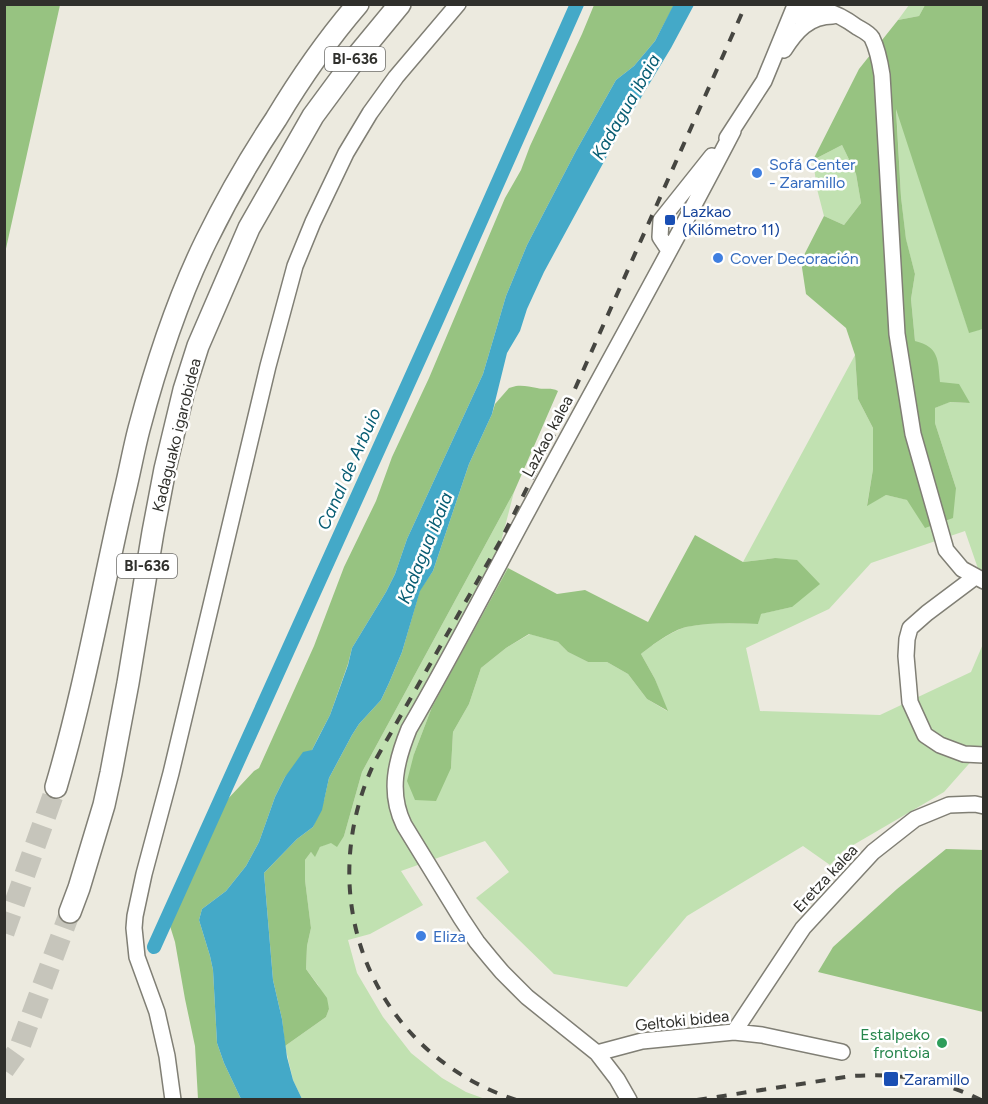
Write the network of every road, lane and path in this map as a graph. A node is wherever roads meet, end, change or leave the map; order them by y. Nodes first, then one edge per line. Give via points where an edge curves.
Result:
1 (358, 4) edge
2 (400, 4) edge
3 (458, 4) edge
4 (822, 7) edge
5 (793, 10) edge
6 (847, 20) junction
7 (764, 81) junction
8 (733, 130) junction
9 (670, 249) junction
10 (981, 580) edge
11 (984, 755) edge
12 (56, 787) tunnel mouth
13 (984, 806) edge
14 (70, 912) tunnel mouth
15 (734, 1032) junction
16 (842, 1052) dead end
17 (597, 1053) junction
18 (173, 1100) edge
19 (629, 1100) edge

1 - 12 highway, Kadaguako igarobidea / BI-636 via 288,99 243,170 205,242 181,299 139,429
2 - 14 highway, Kadaguako igarobidea / BI-636 via 313,117 249,228 198,346 175,424 111,773
3 - 18 street via 396,77 346,153 298,258 268,366 135,915 137,957 157,1012
4 - 5 street
4 - 6 street
5 - 7 street
6 - 7 street via 830,16 805,25 791,39
6 - 10 street via 871,36 880,58 897,334 913,434 946,550 962,569
7 - 8 street
8 - 9 street, Lazkao kalea
8 - 9 street via 661,220 660,237
9 - 17 street, Lazkao kalea via 409,729 395,780 399,814 477,942 527,997
10 - 11 street via 910,628 906,656 910,702 925,735 939,746
13 - 15 street, Eretza kalea via 949,806 915,819 873,852 803,928
15 - 16 street, Geltoki bidea
15 - 17 street, Geltoki bidea via 642,1041
17 - 19 street, Lazkao kalea

